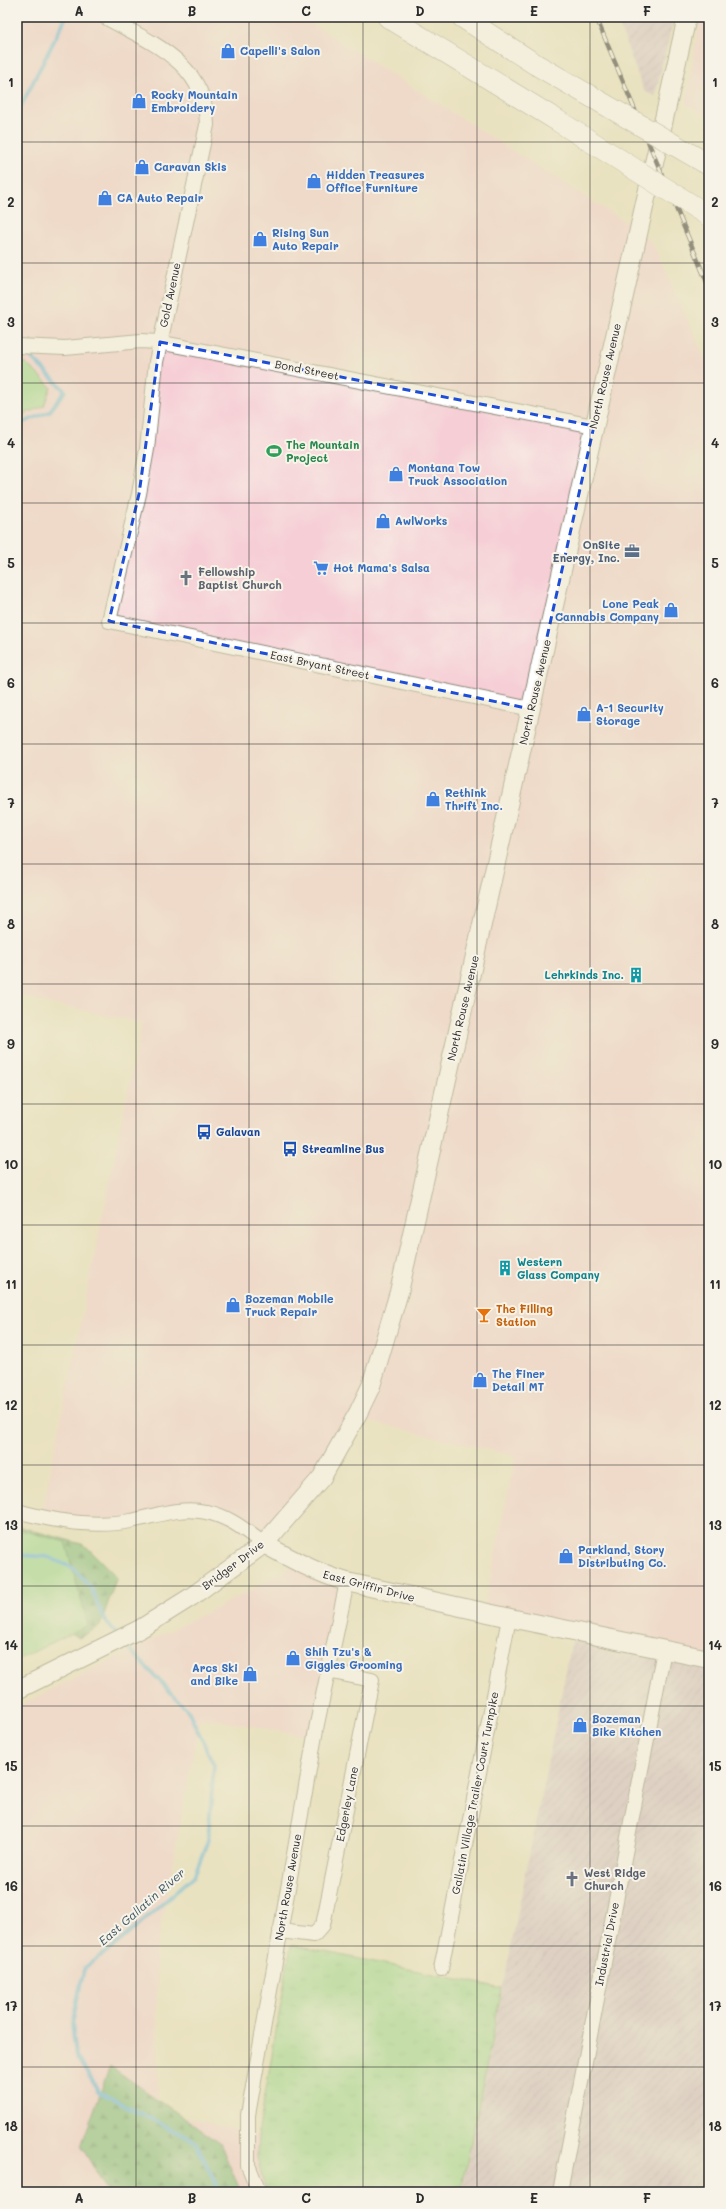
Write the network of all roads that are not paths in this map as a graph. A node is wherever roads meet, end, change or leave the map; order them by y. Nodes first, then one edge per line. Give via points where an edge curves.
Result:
1 (106, 17) edge
2 (388, 17) edge
3 (462, 17) edge
4 (687, 17) edge
5 (709, 165) edge
6 (709, 216) edge
7 (160, 342) junction
8 (17, 346) edge
9 (594, 426) junction
10 (110, 621) joint
11 (531, 708) junction
12 (376, 1366) joint
13 (17, 1511) edge
14 (264, 1544) junction
15 (347, 1582) junction
16 (509, 1618) junction
17 (664, 1650) junction
18 (709, 1659) edge
19 (328, 1671) junction
20 (17, 1690) edge
21 (280, 1931) junction
22 (441, 1969) dead end
23 (259, 2192) edge
24 (560, 2192) edge

1 - 7 street, Gold Avenue via 168,52 177,60 196,84 206,109 206,130
2 - 6 highway, bridge
3 - 5 highway, bridge via 535,64
4 - 9 main road, North Rouse Avenue
7 - 8 street, Bond Street via 142,341 99,346
7 - 9 street, Bond Street
7 - 10 street, Gold Avenue via 141,487
9 - 11 main road, North Rouse Avenue
10 - 11 street, East Bryant Street
11 - 12 main road, North Rouse Avenue via 400,1286
12 - 14 main road, Bridger Drive via 371,1386 326,1470
13 - 14 street, East Griffin Drive via 41,1518 93,1524 131,1521 173,1511 205,1511 230,1520
14 - 15 main road, East Griffin Drive via 325,1576
14 - 20 main road, Bridger Drive via 191,1597 140,1629
15 - 16 main road, East Griffin Drive
15 - 19 street, North Rouse Avenue
16 - 17 main road, East Griffin Drive
16 - 22 street, Gallatin Village Trailer Court Turnpike
17 - 18 main road, East Griffin Drive
17 - 24 street, Industrial Drive
19 - 21 street, North Rouse Avenue
19 - 21 street, Edgerley Lane via 372,1680 323,1925 314,1935
21 - 23 street, North Rouse Avenue via 246,2138 248,2165

